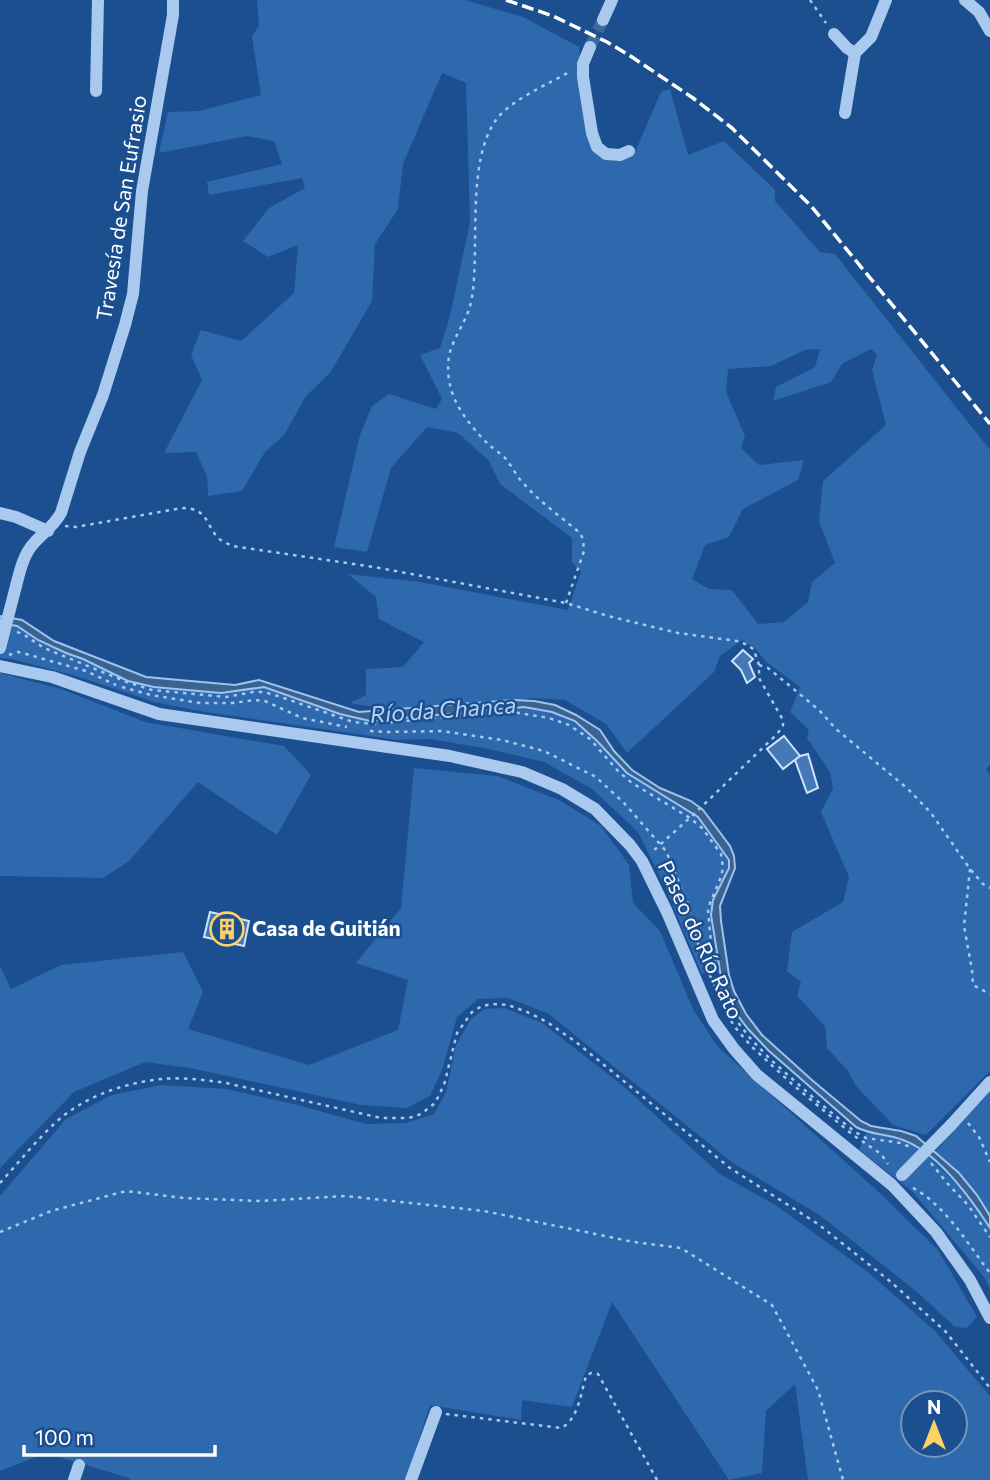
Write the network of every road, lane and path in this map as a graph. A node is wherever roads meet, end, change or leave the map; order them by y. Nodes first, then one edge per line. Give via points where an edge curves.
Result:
1 (98, 0) edge
2 (173, 0) edge
3 (612, 0) edge
4 (810, 0) edge
5 (886, 0) edge
6 (965, 0) edge
7 (603, 20) tunnel mouth
8 (990, 31) edge
9 (834, 34) joint
10 (590, 47) tunnel mouth
11 (855, 53) junction
12 (583, 64) junction
13 (96, 91) dead end
14 (845, 113) dead end
15 (629, 152) dead end
16 (0, 513) edge
17 (52, 526) junction
18 (566, 603) junction
19 (12, 631) dead end
20 (0, 648) edge
21 (0, 655) edge
22 (759, 665) junction
23 (0, 666) edge
24 (357, 730) dead end
25 (368, 731) dead end
26 (692, 817) junction
27 (660, 845) junction
28 (642, 861) junction
29 (970, 869) junction
30 (990, 888) edge
31 (990, 994) edge
32 (990, 1082) edge
33 (962, 1114) junction
34 (919, 1152) dead end
35 (930, 1161) dead end
36 (990, 1162) edge
37 (898, 1180) junction
38 (0, 1183) edge
39 (0, 1231) edge
40 (990, 1237) edge
41 (990, 1273) edge
42 (990, 1318) edge
43 (990, 1388) edge
44 (436, 1412) joint
45 (79, 1465) dead end
46 (74, 1480) edge
47 (411, 1480) edge
48 (657, 1480) edge
49 (843, 1480) edge

1 - 13 street
2 - 17 street, Travesía de San Eufrasio via 142,191 130,304 103,395
3 - 7 street
4 - 9 path
5 - 11 street via 871,37
6 - 8 street via 984,17
9 - 11 street
10 - 12 street
11 - 14 street
12 - 15 street via 597,147 606,155
12 - 18 path via 506,107 487,137 476,211 472,300 452,345 448,371 456,402 471,425 523,483 580,533 584,551
16 - 17 street
17 - 18 path via 76,527 190,508 208,520 221,541 233,546
17 - 20 street, Travesía de San Eufrasio, bridge via 21,564
18 - 22 path via 678,633 737,641 754,650
19 - 26 path via 152,690 226,698 264,692 362,724 507,711 549,718 590,739 632,783
21 - 24 path via 18,652 151,695 200,703 265,701 302,718
22 - 26 path via 759,678 783,727
22 - 29 path via 819,710 908,789
23 - 28 street, Paseo do Río Rato via 52,677 159,714 450,756 522,772 595,809
25 - 27 path via 442,731 544,751 596,777
26 - 27 path
26 - 34 path via 723,861 708,921 720,986 736,1020 770,1059 855,1132
27 - 28 path
27 - 37 path via 688,904 698,944 734,1026 792,1084 881,1154
28 - 37 street, Paseo do Río Rato via 713,1020 734,1049 757,1075
29 - 30 path
29 - 31 path via 964,926 973,985
32 - 33 street
33 - 36 path
33 - 37 street, bridge
35 - 40 path
37 - 41 path via 942,1210
37 - 42 street, Paseo do Río Rato via 970,1279
38 - 43 path via 56,1122 79,1105 137,1083 200,1080 381,1118 421,1114 442,1093 457,1033 472,1012 482,1006 508,1005 547,1021 730,1168 818,1224 891,1282 946,1332
39 - 49 path via 51,1211 127,1191 260,1201 346,1196 484,1211 681,1248 772,1305 818,1390
44 - 47 street
44 - 48 path via 561,1428 573,1416 586,1376 598,1374
45 - 46 street

